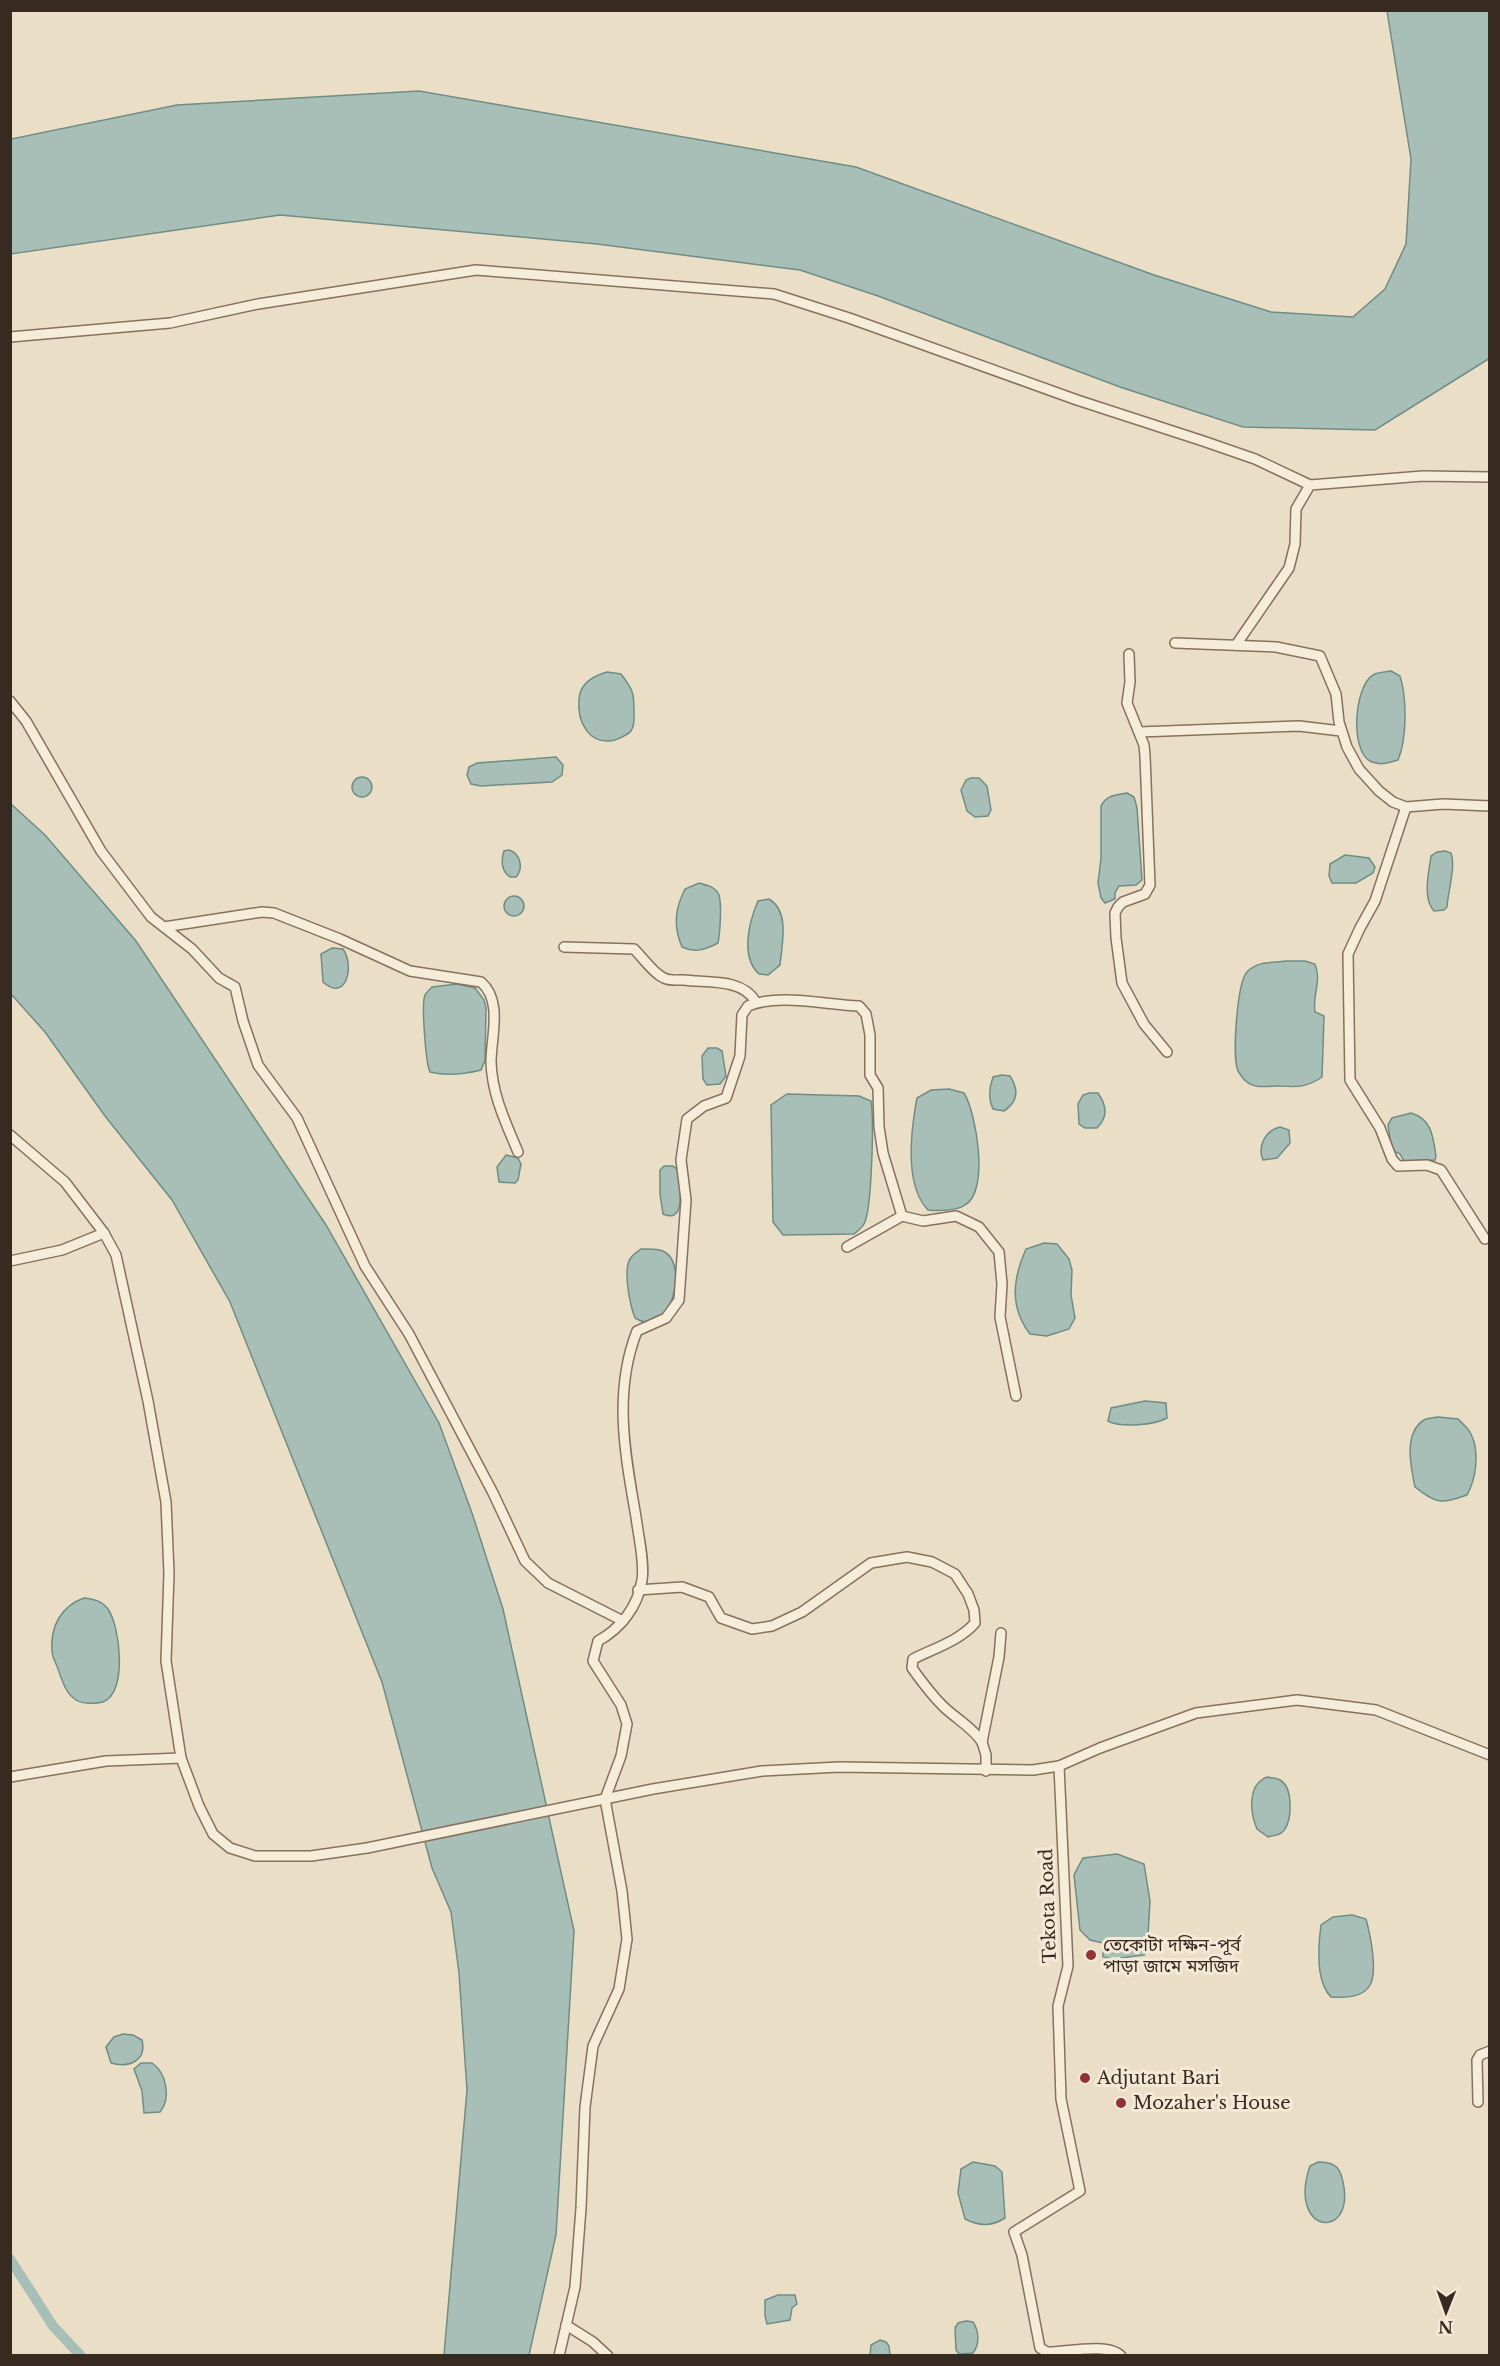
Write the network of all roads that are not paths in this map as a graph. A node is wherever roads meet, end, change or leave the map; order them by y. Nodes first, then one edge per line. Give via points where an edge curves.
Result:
1 (10, 337) edge
2 (1490, 477) edge
3 (1310, 485) junction
4 (1174, 643) dead end
5 (1236, 645) junction
6 (1129, 654) dead end
7 (10, 701) edge
8 (1341, 731) junction
9 (1139, 732) junction
10 (1490, 806) edge
11 (1406, 807) junction
12 (164, 927) junction
13 (564, 947) dead end
14 (756, 1002) junction
15 (1167, 1052) dead end
16 (10, 1135) edge
17 (518, 1152) dead end
18 (902, 1216) junction
19 (104, 1233) junction
20 (1485, 1239) dead end
21 (847, 1247) dead end
22 (10, 1261) edge
23 (1016, 1396) dead end
24 (638, 1590) junction
25 (623, 1622) junction
26 (1001, 1633) dead end
27 (982, 1742) junction
28 (1490, 1755) edge
29 (181, 1758) junction
30 (1059, 1766) junction
31 (986, 1771) junction
32 (10, 1777) edge
33 (605, 1799) junction
34 (1490, 2051) edge
35 (1478, 2102) dead end
36 (566, 2325) junction
37 (1053, 2354) edge
38 (559, 2355) edge
39 (608, 2355) edge
40 (1121, 2355) edge

1 - 3 street via 170,323 270,302 476,270 774,294 1255,459
2 - 3 street via 1423,476
3 - 5 street via 1296,509 1295,544 1289,568
4 - 5 street
5 - 8 street via 1276,647 1320,656 1336,694
6 - 9 street via 1127,703
7 - 12 street via 26,721 101,851 151,917
8 - 9 street via 1299,726
8 - 11 street via 1368,780 1393,802
9 - 15 street via 1145,756 1150,885 1145,894 1118,907 1116,938 1122,983 1144,1024
10 - 11 street
11 - 20 street via 1375,902 1348,954 1350,1080 1380,1128 1392,1159 1398,1166 1427,1165 1441,1170
12 - 17 street via 262,912 274,914 410,971 481,982 489,990 494,1007 491,1061 495,1093
12 - 25 street via 219,978 235,987 258,1065 297,1118 365,1266 423,1361 525,1562 548,1583
13 - 14 street via 634,949 653,971 666,979 731,984 750,992
14 - 18 street via 859,1005 866,1014 870,1075 878,1088 883,1153
14 - 24 street via 742,1015 740,1056 726,1098 704,1106 687,1119 681,1160 686,1200 679,1300 666,1318 637,1331 629,1351 622,1395 623,1435 638,1529 642,1581
16 - 19 street via 65,1182
18 - 21 street
18 - 23 street via 923,1221 956,1216 979,1227 999,1252 1000,1317
19 - 22 street via 62,1250
19 - 29 street via 116,1255 166,1502 166,1661
24 - 25 street
24 - 27 street via 682,1587 709,1597 721,1618 752,1629 772,1626 802,1612 871,1563 907,1557 932,1562 954,1574 968,1594 975,1623 955,1640 913,1659 912,1668 938,1701 974,1730
25 - 33 street via 615,1632 598,1641 593,1661 611,1686 627,1724 621,1756
26 - 27 street
27 - 31 street
28 - 30 street via 1376,1710 1297,1700 1196,1713
29 - 32 street via 106,1761
29 - 33 street via 213,1834 230,1848 255,1856 311,1856 367,1848
30 - 31 street
30 - 37 street, Tekota Road via 1068,1966 1058,2006 1061,2099 1080,2191 1014,2232 1040,2348
31 - 33 street via 839,1767 762,1771
33 - 36 street via 627,1939 619,1989 593,2046 585,2107 574,2287
34 - 35 street via 1477,2060
36 - 38 street
36 - 39 street
37 - 40 street via 1107,2348

